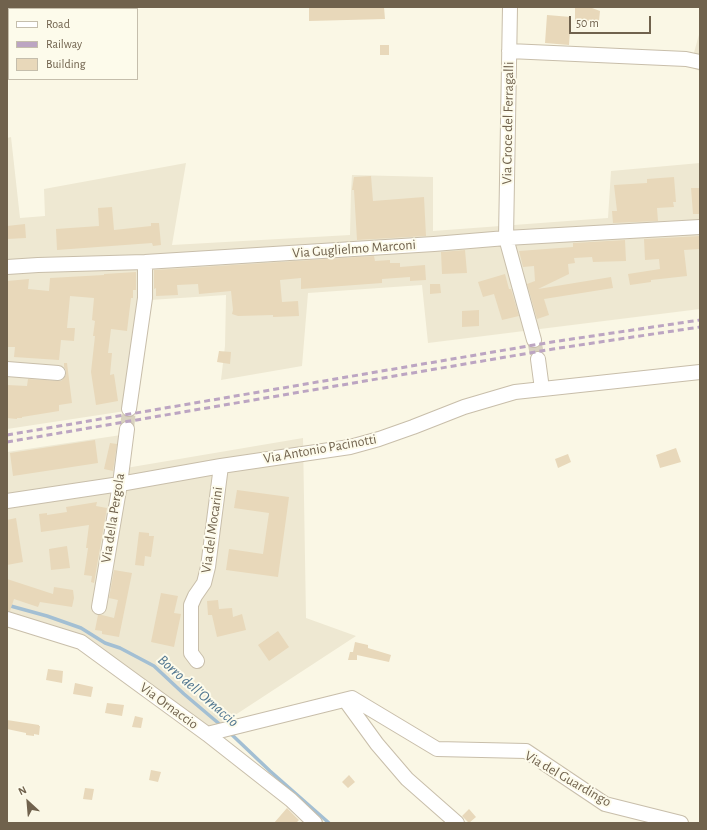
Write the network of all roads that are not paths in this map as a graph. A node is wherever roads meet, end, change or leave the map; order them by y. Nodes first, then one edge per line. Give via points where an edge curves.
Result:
1 (510, 7) edge
2 (509, 51) junction
3 (700, 62) edge
4 (700, 227) edge
5 (506, 238) junction
6 (145, 262) junction
7 (7, 267) edge
8 (534, 340) tunnel mouth
9 (538, 359) tunnel mouth
10 (7, 369) edge
11 (700, 372) edge
12 (58, 373) dead end
13 (542, 389) junction
14 (129, 409) tunnel mouth
15 (127, 429) tunnel mouth
16 (221, 466) junction
17 (120, 484) junction
18 (7, 501) edge
19 (98, 607) dead end
20 (7, 619) edge
21 (197, 661) dead end
22 (345, 700) junction
23 (212, 732) junction
24 (315, 823) edge
25 (457, 823) edge
26 (681, 823) edge

1 - 2 street, Via Croce del Ferragalli
2 - 3 street via 686,59
2 - 5 street, Via Croce del Ferragalli
4 - 5 street, Via Guglielmo Marconi
5 - 6 street, Via Guglielmo Marconi
5 - 8 street, Via Croce del Ferragalli
6 - 7 street, Via Guglielmo Marconi
6 - 14 street via 145,298
9 - 13 street
10 - 12 street
11 - 13 street, Via Antonio Pacinotti
13 - 16 street, Via Antonio Pacinotti via 515,392 464,407 357,445
15 - 17 street, Via della Pergola
16 - 17 street, Via Antonio Pacinotti
16 - 21 street, Via del Mocarini via 208,567 204,583 191,605 191,653
17 - 18 street, Via Antonio Pacinotti
17 - 19 street, Via della Pergola
20 - 23 street, Via Ornaccio via 81,642
22 - 23 street, Via del Guardingo
22 - 25 street via 407,779
22 - 26 street, Via del Guardingo via 352,698 437,749 526,751 605,804
23 - 24 street, Via Ornaccio

